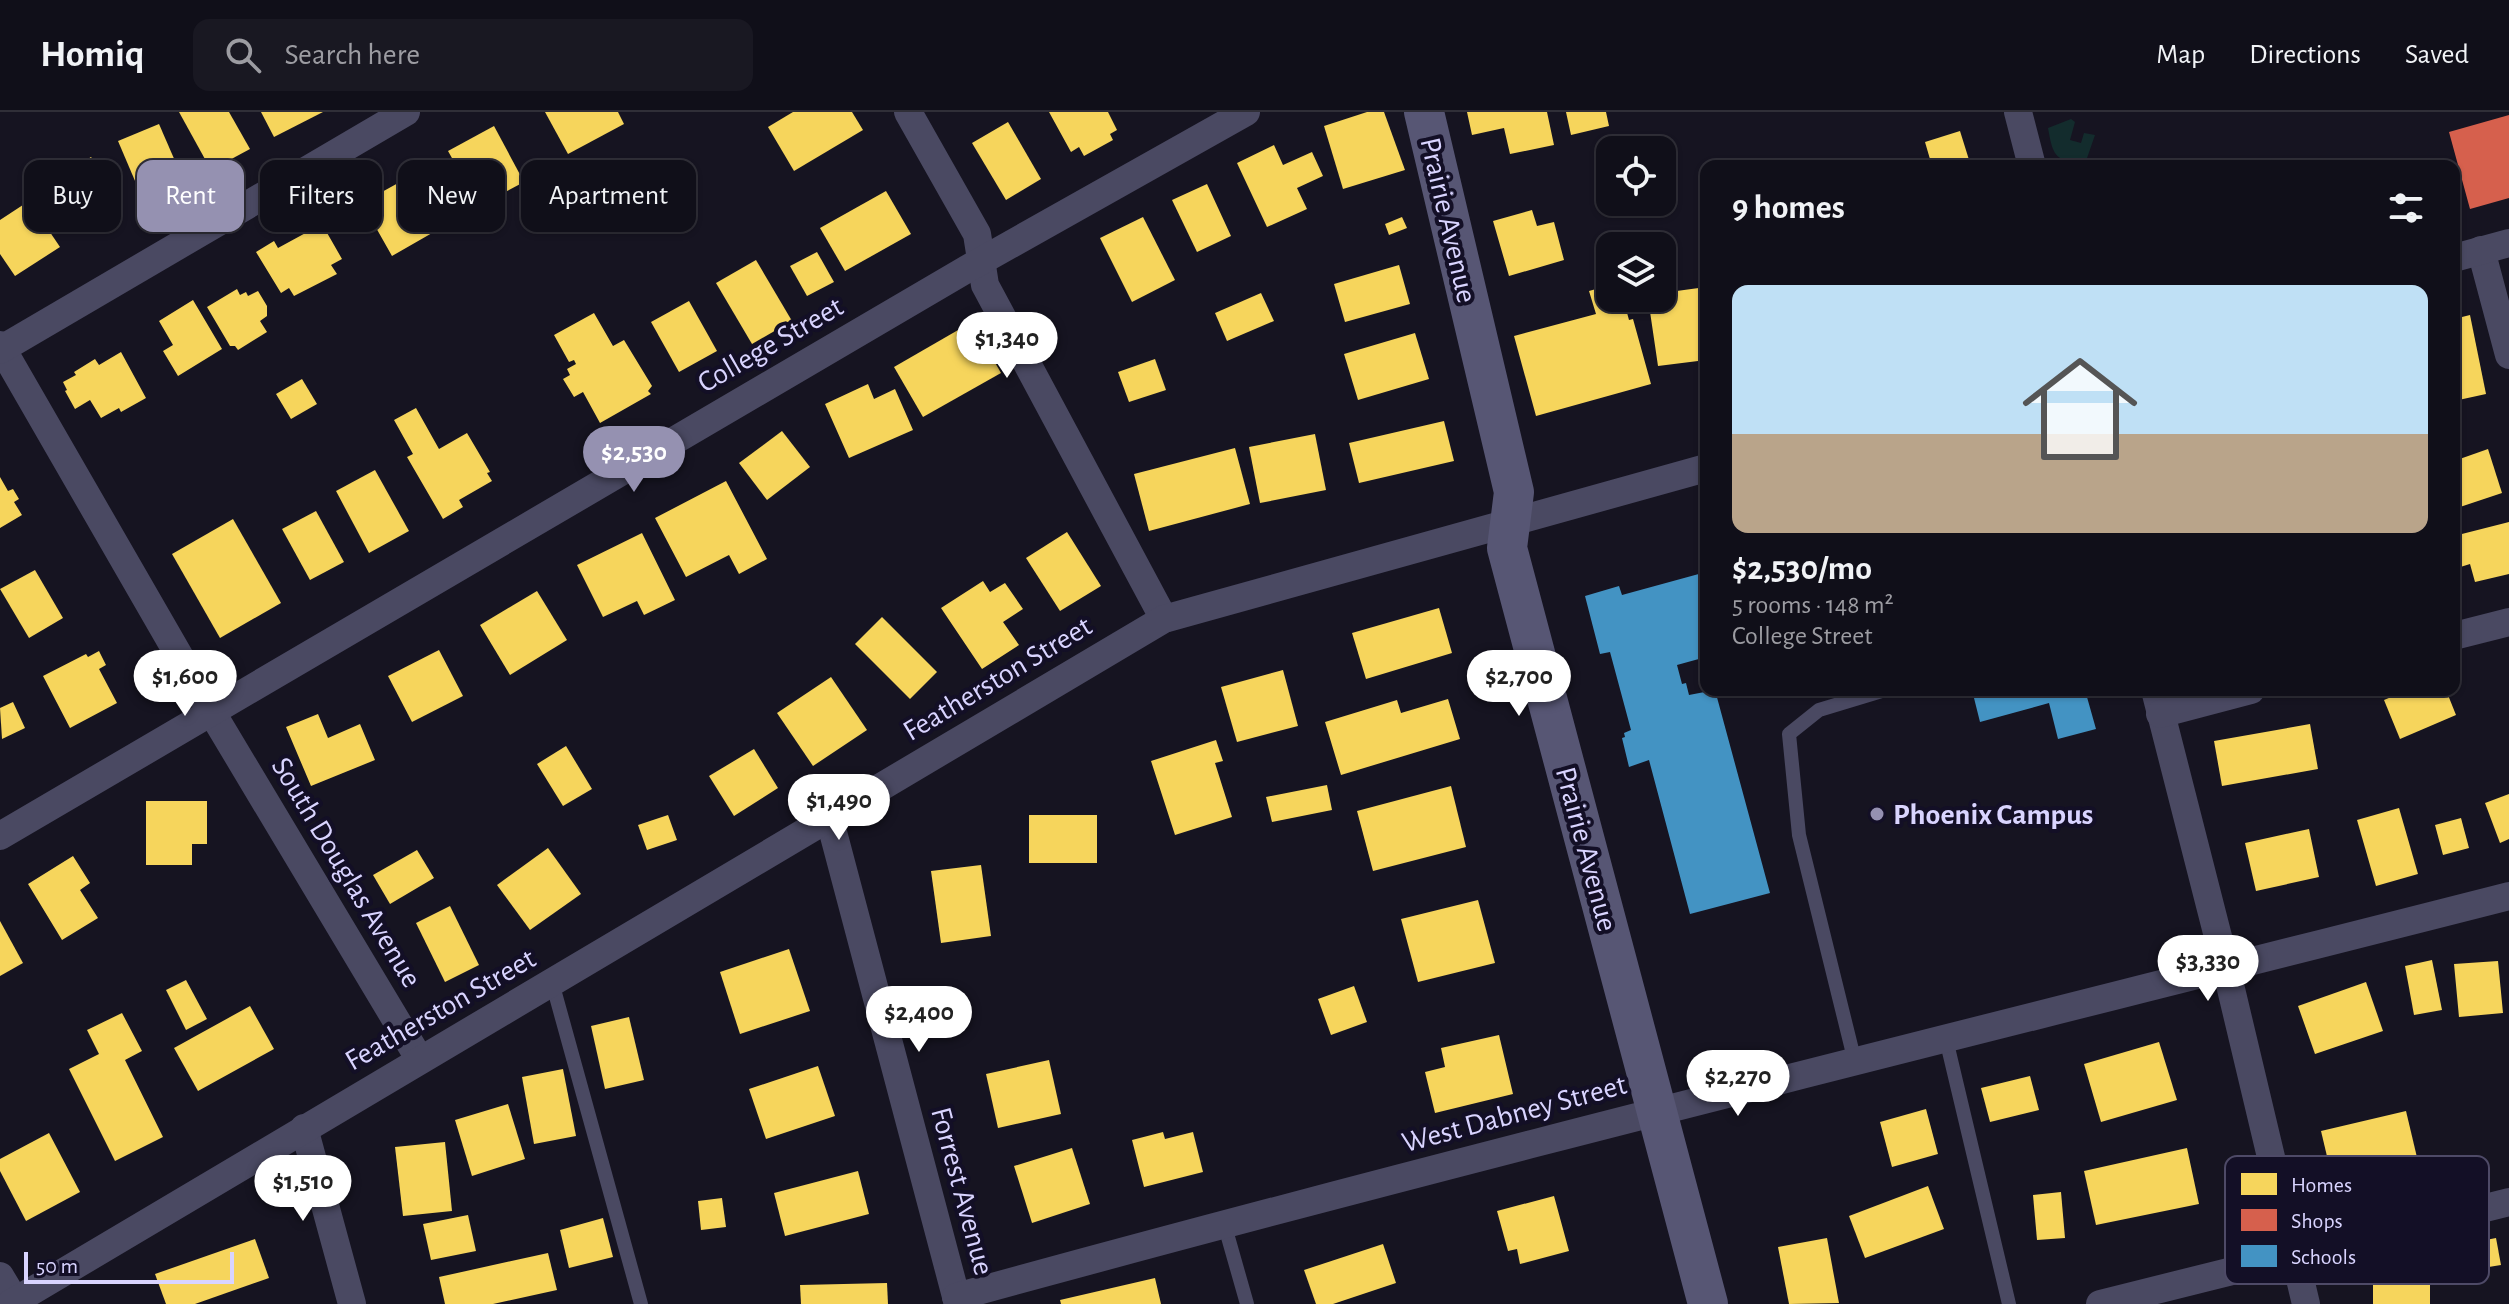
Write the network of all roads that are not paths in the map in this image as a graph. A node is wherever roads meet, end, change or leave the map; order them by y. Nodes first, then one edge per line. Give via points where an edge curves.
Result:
1 (406, 112) edge
2 (908, 112) edge
3 (1246, 112) edge
4 (1424, 112) edge
5 (2018, 112) edge
6 (2030, 160) edge
7 (2509, 243) edge
8 (2468, 254) edge
9 (981, 260) junction
10 (1, 348) edge
11 (2509, 355) edge
12 (1700, 470) edge
13 (1511, 521) junction
14 (1164, 619) junction
15 (2509, 622) edge
16 (2460, 634) edge
17 (1865, 696) edge
18 (2204, 696) edge
19 (2158, 702) edge
20 (211, 711) junction
21 (829, 817) junction
22 (0, 836) edge
23 (2509, 896) edge
24 (2226, 968) junction
25 (552, 982) junction
26 (1946, 1039) junction
27 (420, 1060) junction
28 (1855, 1062) junction
29 (1656, 1111) junction
30 (304, 1128) junction
31 (2270, 1156) edge
32 (2509, 1202) edge
33 (2489, 1207) edge
34 (1224, 1223) junction
35 (2225, 1274) edge
36 (0, 1276) edge
37 (2301, 1284) edge
38 (957, 1300) edge
39 (12, 1303) edge
40 (352, 1304) edge
41 (641, 1304) edge
42 (1247, 1304) edge
43 (1708, 1304) edge
44 (2009, 1304) edge
45 (2100, 1304) edge
46 (2306, 1304) edge

1 - 10 street
2 - 9 street via 974,226
3 - 9 street, College Street
4 - 13 street, Prairie Avenue via 1514,492
5 - 6 street
7 - 8 street
8 - 11 street
9 - 14 street via 985,285
9 - 20 street, College Street
10 - 20 street, South Douglas Avenue
12 - 13 street, Featherston Street
13 - 14 street, Featherston Street
13 - 29 street, Prairie Avenue via 1507,548
14 - 21 street, Featherston Street
15 - 16 street
17 - 28 lane via 1819,710 1789,734 1799,835
18 - 19 street
19 - 24 street
20 - 22 street, College Street
20 - 27 street, South Douglas Avenue
21 - 25 street, Featherston Street
21 - 38 street, Forrest Avenue
23 - 24 street, West Dabney Street
24 - 26 street, West Dabney Street
24 - 31 street
25 - 27 street, Featherston Street
25 - 41 lane
26 - 28 street, West Dabney Street
26 - 44 lane
27 - 30 street, Featherston Street
28 - 29 street, West Dabney Street
29 - 34 street, West Dabney Street
29 - 43 street, Prairie Avenue
30 - 39 street, Featherston Street
30 - 40 street
32 - 33 street
34 - 38 street, West Dabney Street
34 - 42 lane
35 - 45 street
36 - 39 street
37 - 46 street

